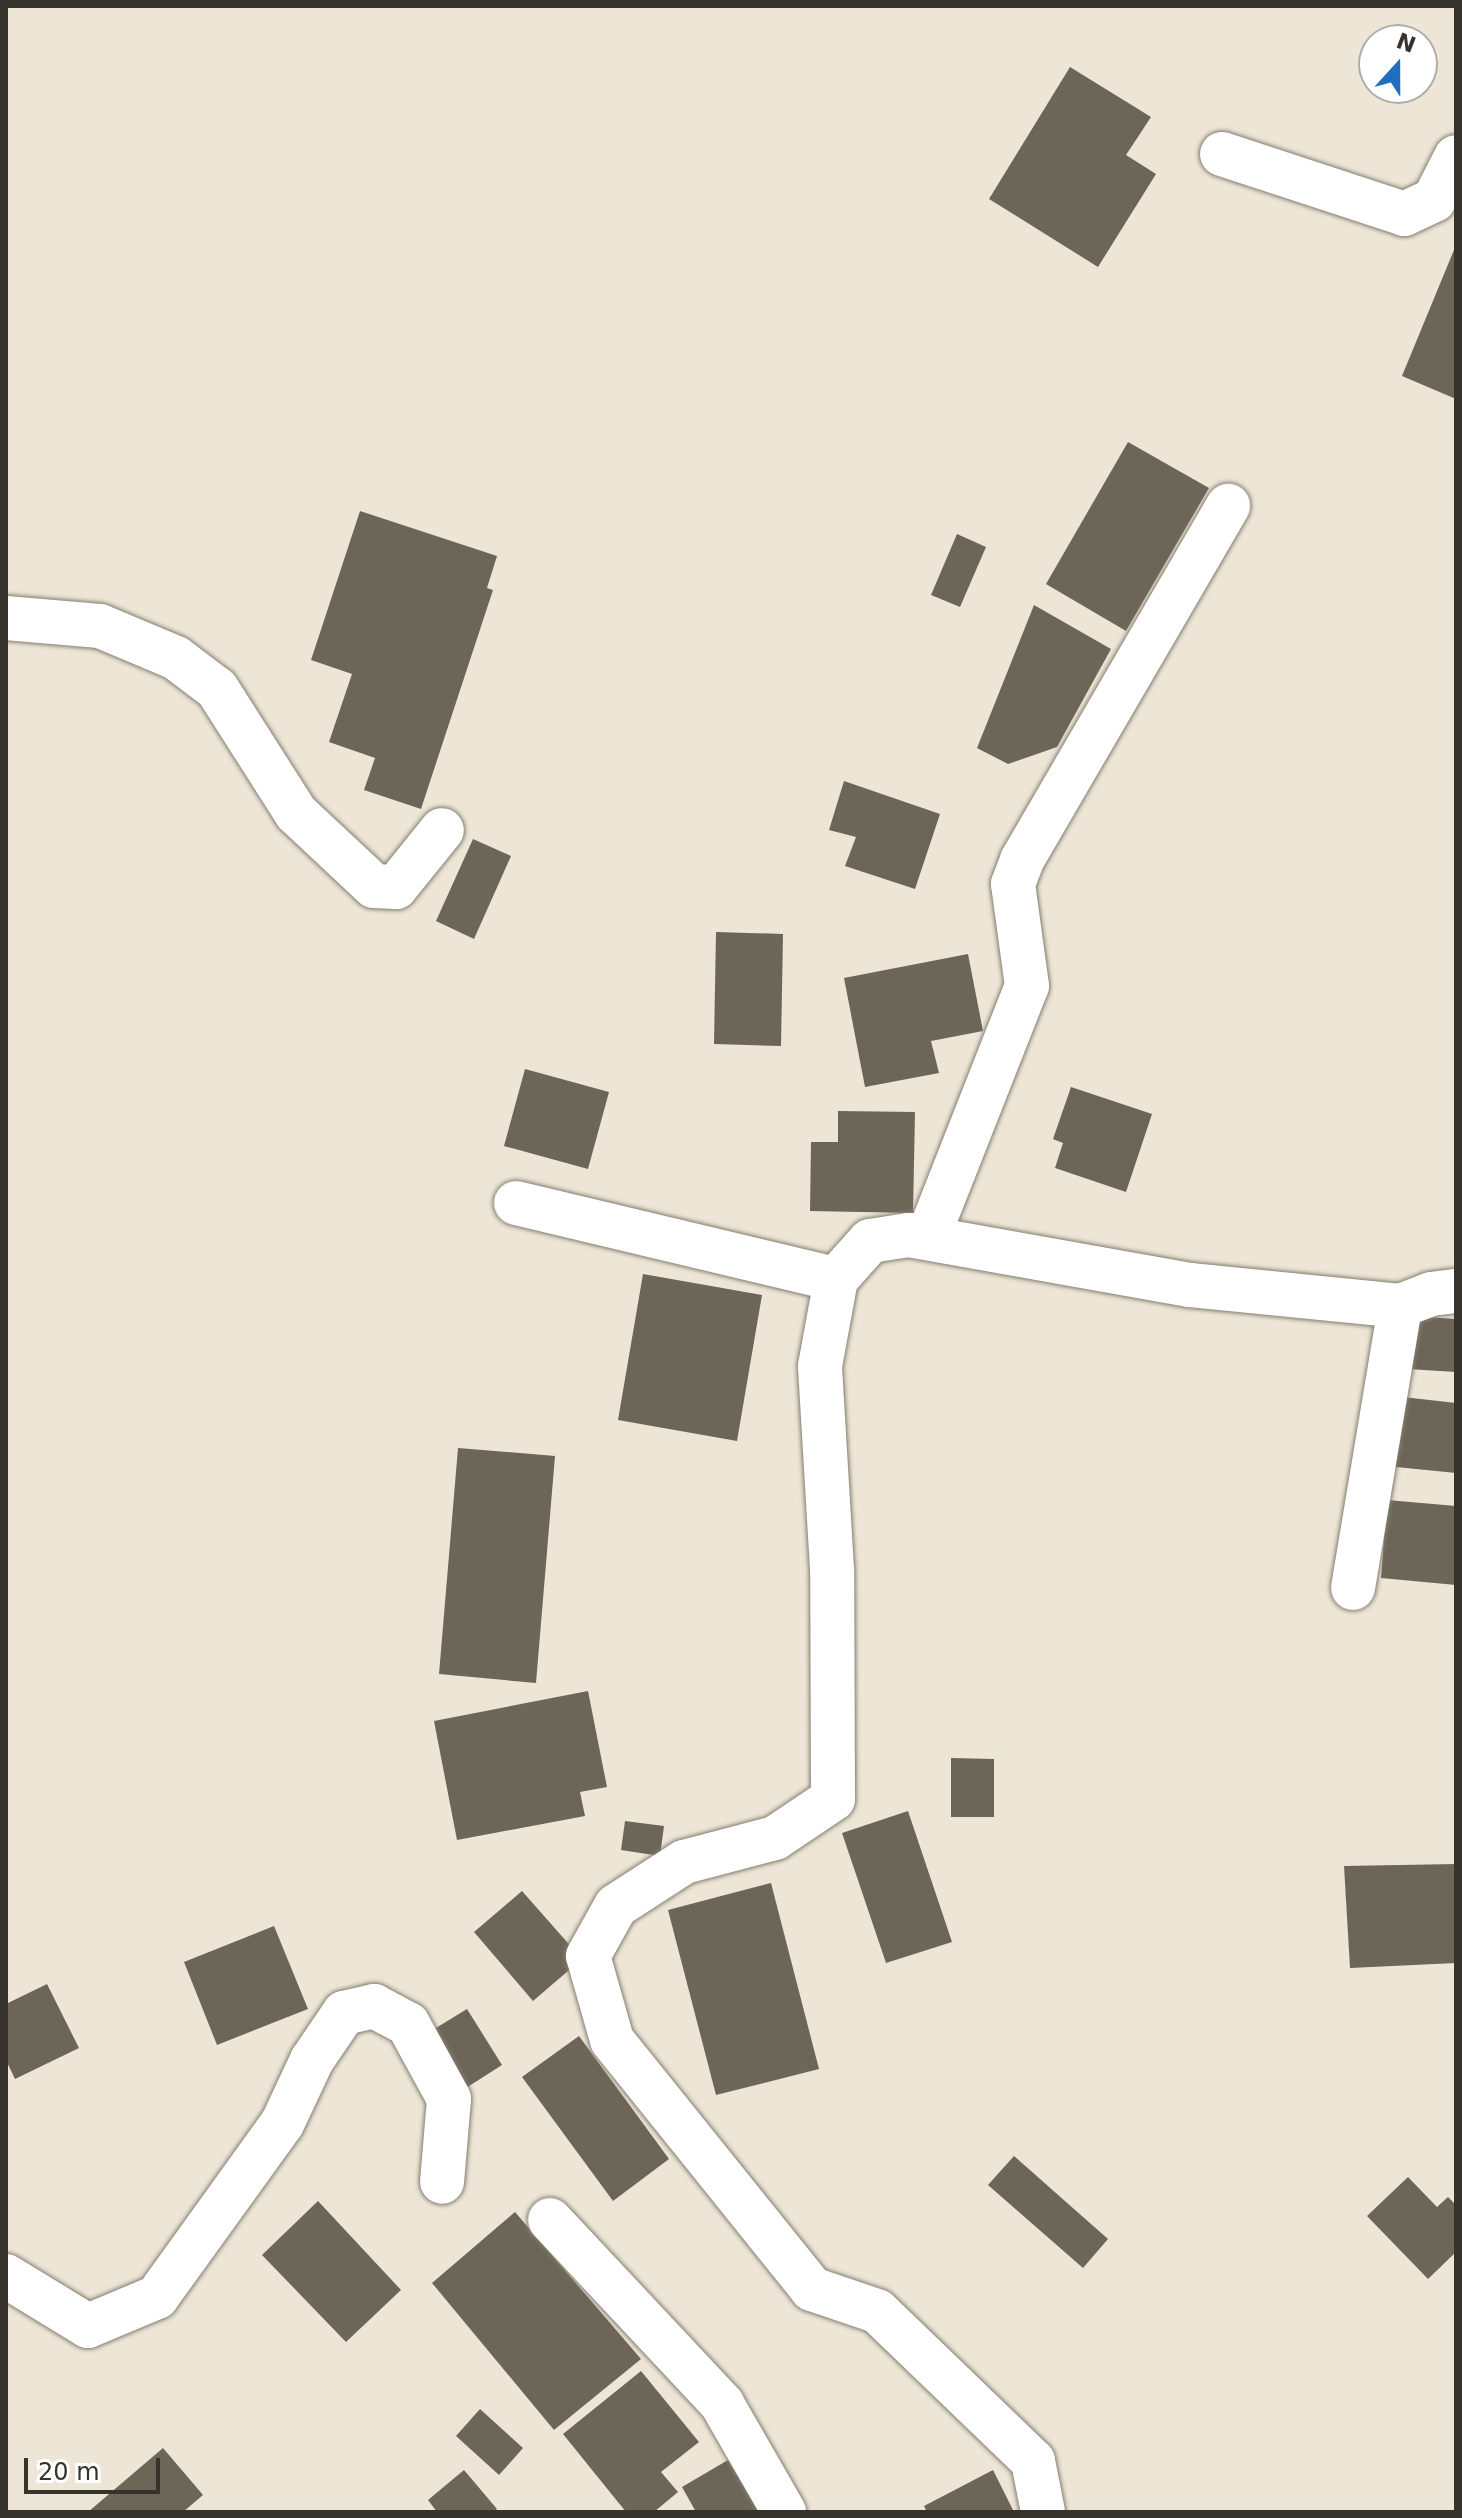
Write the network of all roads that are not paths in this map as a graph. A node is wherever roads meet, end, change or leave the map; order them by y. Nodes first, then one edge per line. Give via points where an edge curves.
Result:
1 (1222, 154) dead end
2 (1456, 157) edge
3 (1228, 506) dead end
4 (6, 618) edge
5 (442, 830) dead end
6 (516, 1203) dead end
7 (928, 1237) junction
8 (836, 1279) junction
9 (1456, 1291) edge
10 (1400, 1306) junction
11 (1353, 1588) dead end
12 (442, 2182) dead end
13 (550, 2220) dead end
14 (6, 2276) edge
15 (784, 2512) edge
16 (1043, 2512) edge

1 - 2 street via 1404,214 1434,200
3 - 7 street via 1022,860 1013,884 1027,986
4 - 5 street via 100,626 176,658 217,689 296,813 374,886 396,887
6 - 8 street
7 - 8 street via 870,1241
7 - 10 street via 1190,1285
8 - 16 street via 820,1366 832,1569 833,1799 775,1838 673,1869 616,1906 588,1956 612,2040 812,2289 877,2311 1033,2461
9 - 10 street
10 - 11 street
12 - 14 street via 449,2099 408,2024 374,2006 344,2013 312,2060 282,2124 157,2297 88,2326
13 - 15 street via 722,2404

